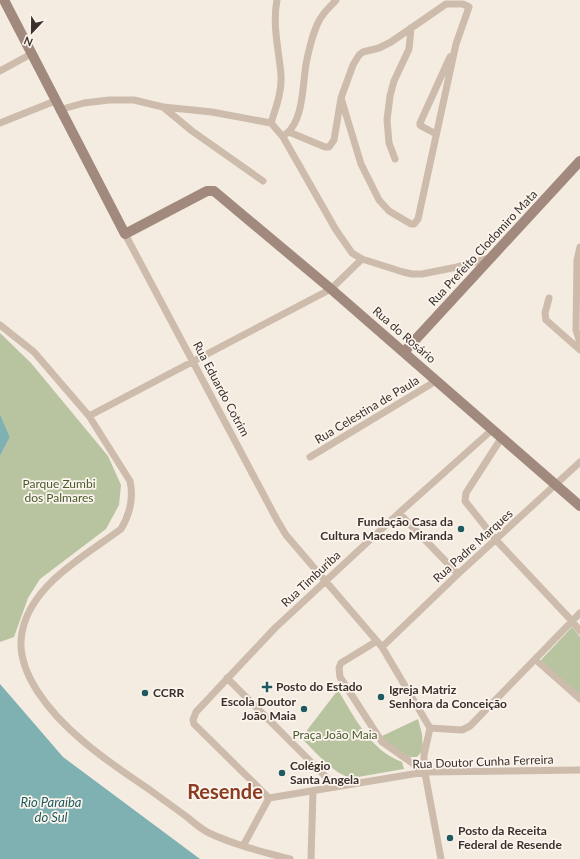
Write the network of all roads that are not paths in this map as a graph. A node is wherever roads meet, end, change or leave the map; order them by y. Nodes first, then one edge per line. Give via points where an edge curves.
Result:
1 (4, 0) edge
2 (277, 0) edge
3 (336, 0) edge
4 (446, 2) edge
5 (411, 28) junction
6 (456, 44) junction
7 (31, 54) junction
8 (0, 71) edge
9 (341, 98) junction
10 (57, 105) junction
11 (163, 107) junction
12 (0, 123) edge
13 (271, 124) junction
14 (289, 132) junction
15 (436, 134) junction
16 (283, 137) junction
17 (396, 159) dead end
18 (580, 161) edge
19 (263, 181) dead end
20 (124, 234) junction
21 (580, 247) edge
22 (490, 258) junction
23 (362, 259) junction
24 (331, 289) junction
25 (549, 298) dead end
26 (0, 325) edge
27 (580, 343) edge
28 (580, 350) edge
29 (404, 352) junction
30 (192, 362) junction
31 (436, 381) junction
32 (89, 416) junction
33 (493, 429) junction
34 (502, 437) junction
35 (310, 457) dead end
36 (580, 462) edge
37 (556, 485) junction
38 (580, 506) edge
39 (399, 513) junction
40 (496, 540) junction
41 (458, 574) junction
42 (325, 582) junction
43 (580, 613) edge
44 (572, 621) junction
45 (580, 631) edge
46 (380, 644) junction
47 (536, 660) junction
48 (227, 678) junction
49 (580, 699) edge
50 (430, 728) junction
51 (580, 770) edge
52 (425, 772) junction
53 (336, 787) junction
54 (313, 791) junction
55 (269, 798) junction
56 (243, 846) junction
57 (290, 859) edge
58 (311, 859) edge
59 (441, 859) edge

1 - 7 street, Rua Eduardo Cotrim
2 - 13 street via 275,23 281,75 280,92
3 - 14 street via 317,25 307,59 299,112
4 - 5 street
4 - 6 street via 465,4 469,7
5 - 9 street via 379,48 359,55
5 - 17 street via 409,49 394,81 387,120 389,143
6 - 15 street
6 - 15 street via 421,119 420,125
7 - 8 street
7 - 10 street, Rua Eduardo Cotrim
9 - 14 street via 334,140 329,147
9 - 15 street via 361,164 379,200 393,214 411,224 416,222
10 - 11 street via 134,100
10 - 12 street
10 - 20 street, Rua Eduardo Cotrim
11 - 13 street via 212,112
11 - 19 street via 192,131
13 - 16 street
14 - 16 street
16 - 23 street via 348,250
18 - 22 street, Rua Prefeito Clodomiro Mata
20 - 24 street, Rua do Rosário via 211,191 218,194
20 - 30 street, Rua Eduardo Cotrim
21 - 27 street via 577,260 576,330
22 - 23 street via 422,274 403,272
22 - 29 street, Rua Prefeito Clodomiro Mata
23 - 24 street
24 - 29 street, Rua do Rosário
24 - 30 street
25 - 28 street via 546,320
26 - 32 street via 34,352
29 - 31 street, Rua do Rosário
30 - 32 street
30 - 42 street, Rua Eduardo Cotrim via 286,536
31 - 33 street, Rua do Rosário
31 - 35 street, Rua Celestina de Paula
32 - 56 street via 130,482 132,503 121,530 60,575 39,596 29,611 20,640 25,668 30,680 46,702 84,742 204,829
33 - 34 street, Rua do Rosário
33 - 39 street, Rua Timburiba
34 - 37 street, Rua do Rosário
34 - 40 street via 464,497 468,506
36 - 37 street, Rua Padre Marques
37 - 38 street, Rua do Rosário
37 - 40 street, Rua Padre Marques
39 - 41 street
39 - 42 street, Rua Timburiba
40 - 41 street, Rua Padre Marques
40 - 44 street
41 - 46 street, Rua Padre Marques
42 - 46 street, Rua Eduardo Cotrim
42 - 48 street, Rua Timburiba via 275,628
43 - 44 street
44 - 45 street
44 - 47 street
46 - 50 street, Rua Eduardo Cotrim
46 - 52 street, Rua Padre Marques via 341,662 339,672 382,742
47 - 49 street
47 - 50 street via 466,729
48 - 53 street
48 - 55 street, Rua Timburiba via 196,712 194,724
50 - 52 street via 424,755
51 - 52 street, Rua Doutor Cunha Ferreira
52 - 53 street, Rua Doutor Cunha Ferreira
52 - 59 street
53 - 54 street, Rua Doutor Cunha Ferreira
54 - 55 street, Rua Doutor Cunha Ferreira
54 - 58 street
55 - 56 street
56 - 57 street

